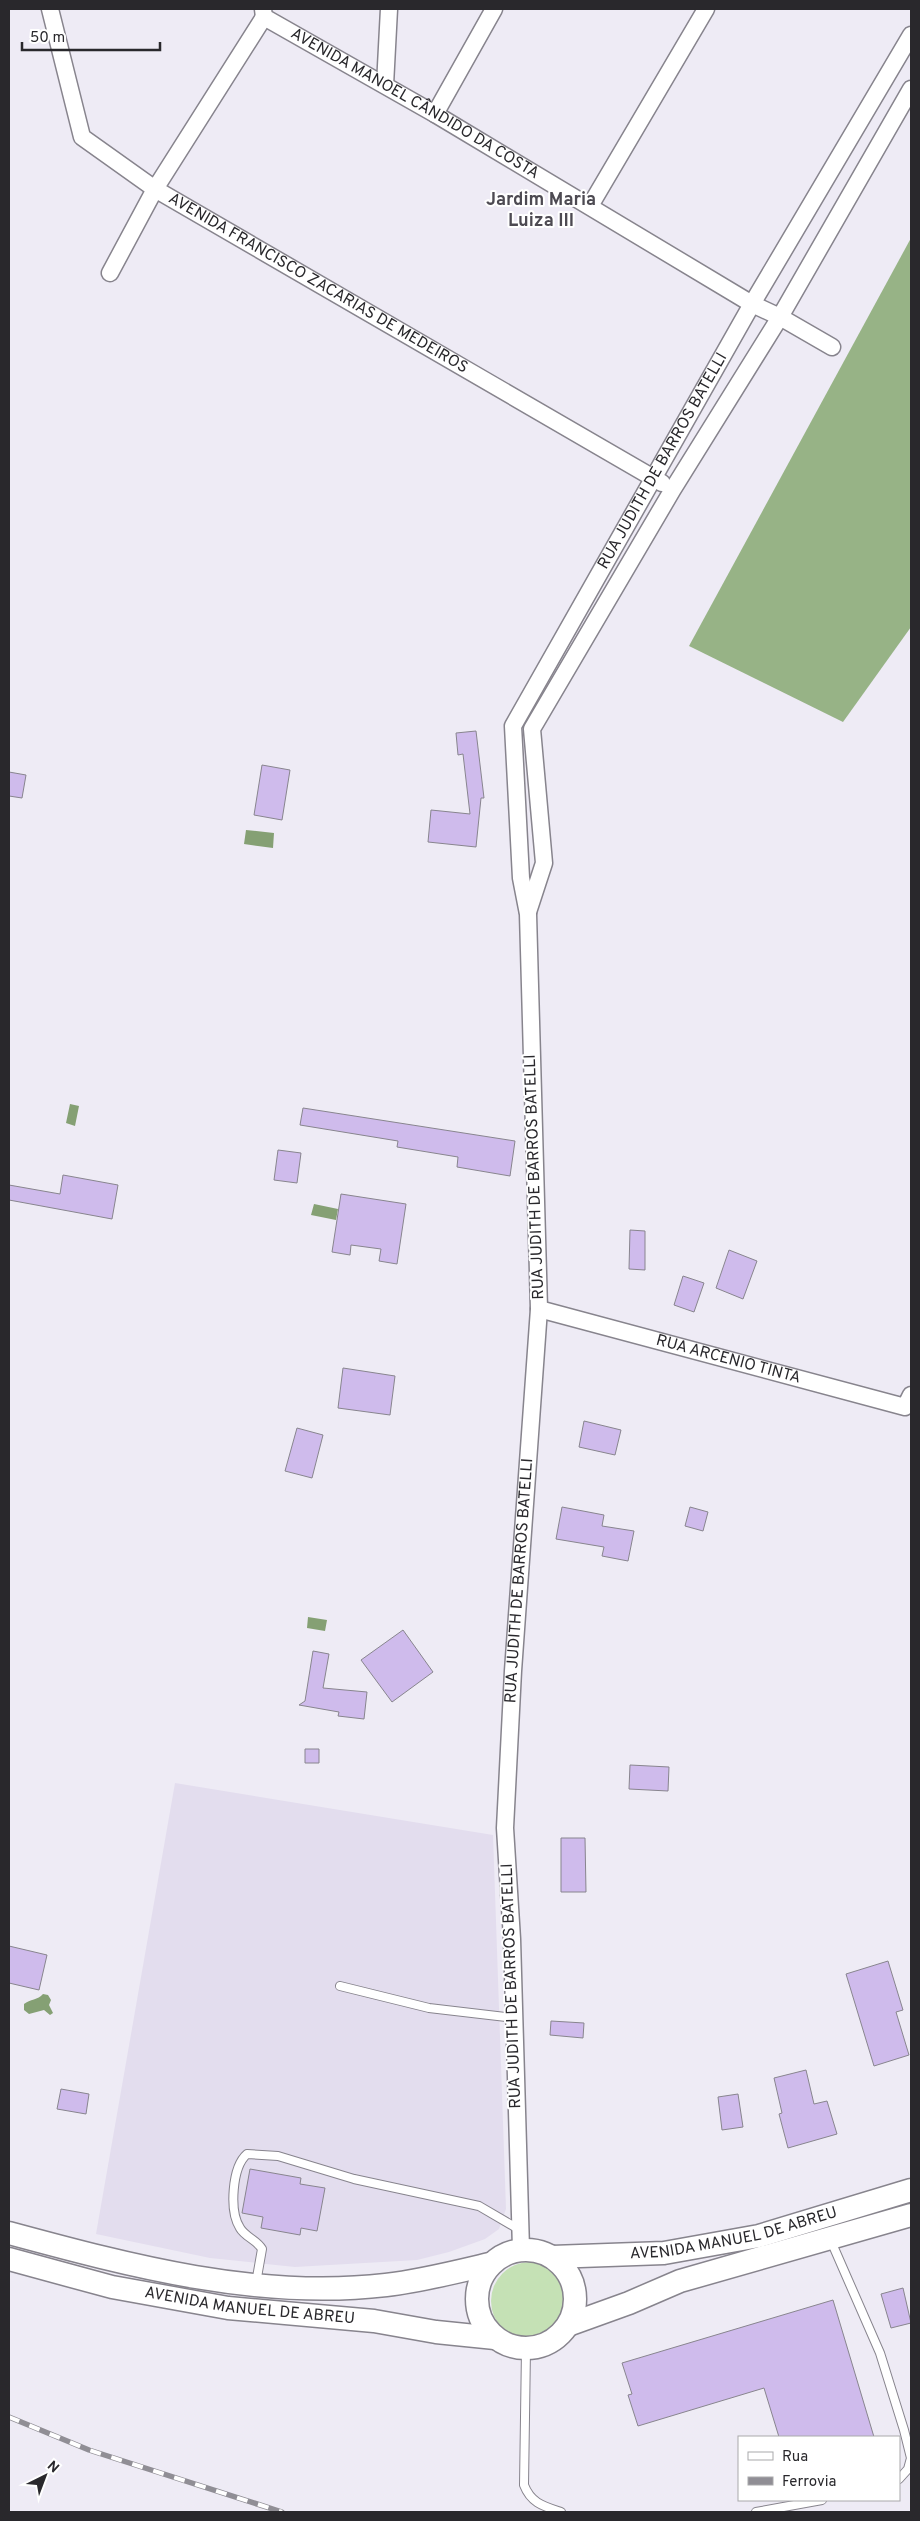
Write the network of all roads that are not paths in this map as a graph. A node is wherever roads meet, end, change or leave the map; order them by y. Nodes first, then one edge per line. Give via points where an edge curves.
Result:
1 (50, 9) edge
2 (389, 9) edge
3 (494, 9) edge
4 (706, 9) edge
5 (264, 13) edge
6 (911, 35) edge
7 (385, 85) junction
8 (911, 89) edge
9 (435, 114) junction
10 (155, 189) junction
11 (590, 206) junction
12 (110, 273) dead end
13 (752, 304) junction
14 (780, 316) junction
15 (832, 347) dead end
16 (652, 479) junction
17 (673, 489) junction
18 (528, 914) junction
19 (539, 1309) junction
20 (911, 1396) edge
21 (340, 1986) dead end
22 (514, 2018) junction
23 (911, 2190) edge
24 (911, 2215) edge
25 (9, 2233) edge
26 (830, 2239) junction
27 (521, 2240) junction
28 (552, 2257) junction
29 (9, 2258) edge
30 (490, 2264) junction
31 (256, 2285) junction
32 (568, 2325) junction
33 (495, 2338) junction
34 (526, 2349) junction
35 (900, 2478) edge
36 (816, 2501) edge
37 (561, 2512) edge
38 (756, 2512) edge

1 - 10 street, AVENIDA FRANCISCO ZACARIAS DE MEDEIROS via 82,137
2 - 7 street
3 - 9 street
4 - 11 street
5 - 7 street, AVENIDA MANOEL CÂNDIDO DA COSTA
5 - 10 street
6 - 13 street, RUA JUDITH DE BARROS BATELLI
7 - 9 street, AVENIDA MANOEL CÂNDIDO DA COSTA
8 - 14 street, RUA JUDITH DE BARROS BATELLI
9 - 11 street, AVENIDA MANOEL CÂNDIDO DA COSTA
10 - 12 street
10 - 16 street, AVENIDA FRANCISCO ZACARIAS DE MEDEIROS
11 - 13 street, AVENIDA MANOEL CÂNDIDO DA COSTA
13 - 14 street, AVENIDA MANOEL CÂNDIDO DA COSTA
13 - 16 street, RUA JUDITH DE BARROS BATELLI
14 - 15 street, AVENIDA MANOEL CÂNDIDO DA COSTA
14 - 17 street, RUA JUDITH DE BARROS BATELLI
16 - 17 street, AVENIDA FRANCISCO ZACARIAS DE MEDEIROS
16 - 18 street, RUA JUDITH DE BARROS BATELLI via 513,726 521,878
17 - 18 street, RUA JUDITH DE BARROS BATELLI via 532,729 544,863
18 - 19 street, RUA JUDITH DE BARROS BATELLI
19 - 20 street, RUA ARCENIO TINTA via 905,1407
19 - 22 street, RUA JUDITH DE BARROS BATELLI via 512,1671 505,1828
21 - 22 lane via 429,2008
22 - 27 street, RUA JUDITH DE BARROS BATELLI
23 - 28 main road, AVENIDA MANUEL DE ABREU via 749,2238 664,2253
24 - 26 main road, AVENIDA MANUEL DE ABREU
25 - 31 main road, AVENIDA MANUEL DE ABREU via 189,2277
26 - 32 main road, AVENIDA MANUEL DE ABREU via 680,2281
26 - 35 lane via 880,2353 904,2430 911,2458 908,2469
27 - 28 main road
27 - 30 main road
27 - 31 lane via 479,2206 354,2179 278,2156 247,2154 241,2159 236,2177 233,2212 240,2230 262,2249
28 - 32 main road via 566,2270 574,2288 575,2307
29 - 33 main road, AVENIDA MANUEL DE ABREU via 112,2287 228,2308 374,2321
30 - 31 main road, AVENIDA MANUEL DE ABREU via 386,2285 318,2288
30 - 33 main road via 479,2282 476,2302 481,2322
32 - 34 main road via 550,2342
33 - 34 main road via 510,2346
34 - 37 lane via 524,2485 528,2496 537,2504
36 - 38 lane

